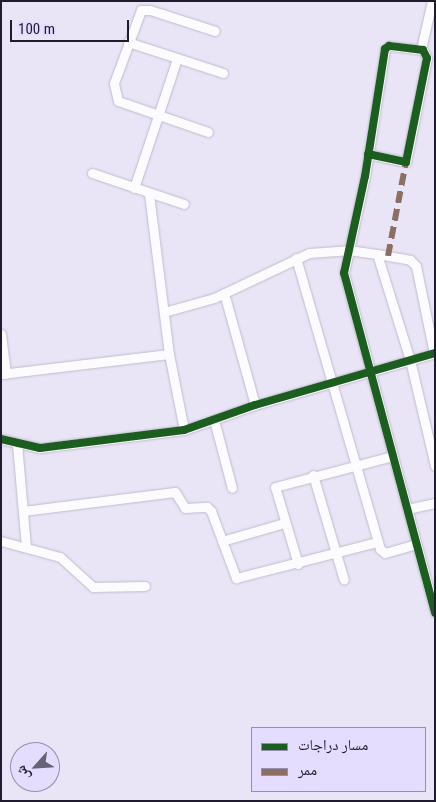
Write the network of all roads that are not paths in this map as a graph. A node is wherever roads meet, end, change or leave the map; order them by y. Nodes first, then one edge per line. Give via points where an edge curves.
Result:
1 (432, 1) edge
2 (215, 31) dead end
3 (128, 42) junction
4 (422, 49) junction
5 (177, 59) junction
6 (223, 73) dead end
7 (158, 116) junction
8 (208, 132) dead end
9 (368, 154) junction
10 (92, 173) dead end
11 (134, 188) junction
12 (149, 194) junction
13 (184, 204) dead end
14 (348, 250) junction
15 (377, 254) junction
16 (296, 258) junction
17 (224, 294) junction
18 (164, 312) junction
19 (1, 334) edge
20 (434, 353) edge
21 (169, 354) junction
22 (410, 360) junction
23 (371, 373) junction
24 (4, 374) edge
25 (331, 382) junction
26 (255, 405) junction
27 (214, 420) junction
28 (184, 430) junction
29 (431, 435) edge
30 (1, 439) edge
31 (17, 444) junction
32 (392, 456) junction
33 (354, 465) junction
34 (435, 466) edge
35 (313, 475) junction
36 (232, 488) dead end
37 (435, 503) edge
38 (407, 509) junction
39 (23, 511) junction
40 (284, 523) junction
41 (1, 541) edge
42 (222, 541) junction
43 (377, 542) junction
44 (416, 544) junction
45 (26, 547) junction
46 (337, 553) junction
47 (298, 564) junction
48 (344, 580) dead end
49 (145, 586) dead end
50 (435, 613) edge

1 - 4 street
2 - 3 street via 144,9 138,13
3 - 5 street
3 - 7 street via 114,83 116,98
4 - 9 street via 388,46 385,49
4 - 9 street via 427,58 406,162
5 - 6 street
5 - 7 street
7 - 8 street
7 - 11 street
9 - 14 street
10 - 11 street
11 - 12 street
12 - 13 street
12 - 18 street
14 - 15 street
14 - 16 street via 322,250
14 - 23 street via 344,273
15 - 20 street via 414,262
15 - 22 street
16 - 17 street
16 - 25 street
17 - 18 street
17 - 26 street
18 - 21 street
19 - 24 street
20 - 22 street
21 - 24 street
21 - 28 street
22 - 23 street
22 - 29 street
23 - 25 street
23 - 32 street
25 - 26 street
25 - 33 street
26 - 27 street
27 - 28 street
27 - 36 street
28 - 31 street via 40,448
29 - 34 street
30 - 31 street
31 - 39 street
32 - 33 street
32 - 38 street
33 - 35 street
33 - 43 street
35 - 40 street via 275,487
35 - 46 street
37 - 38 street
38 - 44 street
39 - 42 street via 175,492 185,508 210,509
39 - 45 street
40 - 42 street
40 - 47 street
41 - 45 street
42 - 47 street via 236,578
43 - 44 street via 383,552
43 - 46 street
44 - 50 street
45 - 49 street via 64,560 93,587
46 - 47 street
46 - 48 street

